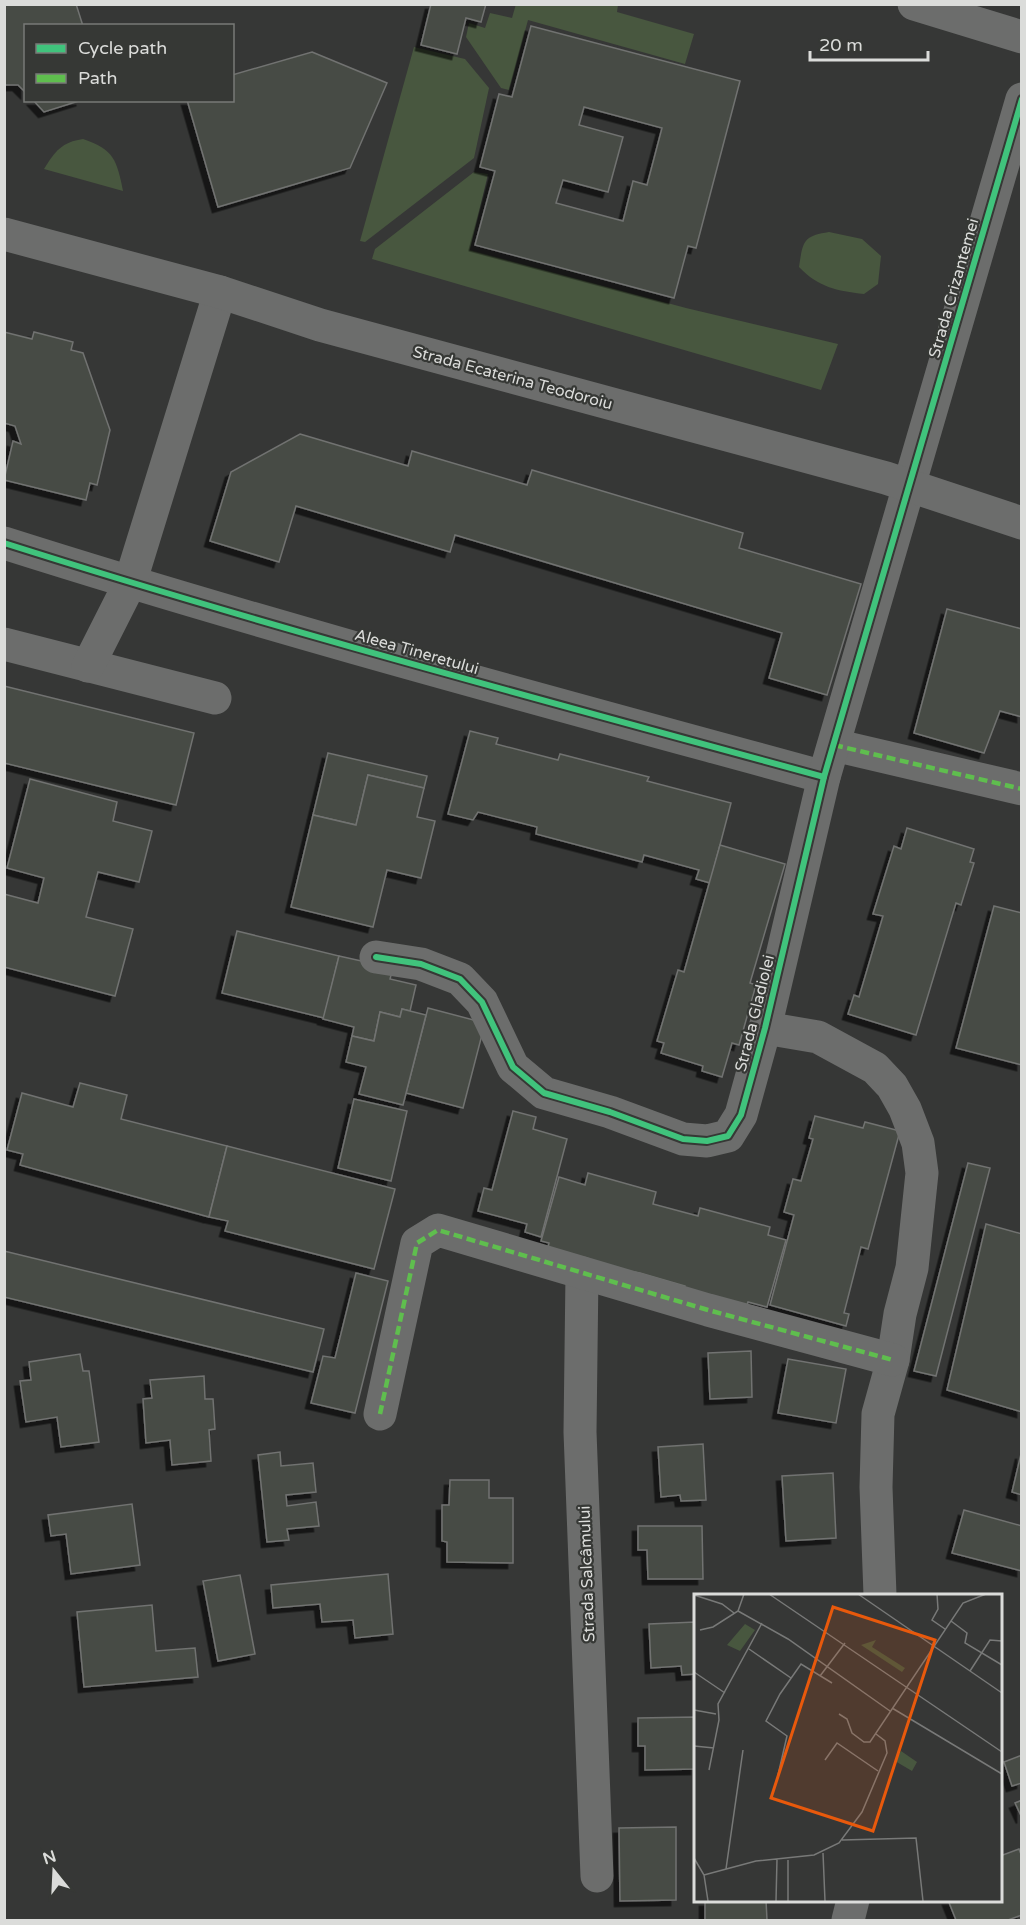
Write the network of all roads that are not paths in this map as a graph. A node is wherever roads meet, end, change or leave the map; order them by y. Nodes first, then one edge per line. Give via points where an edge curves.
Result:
1 (914, 4) edge
2 (1022, 37) edge
3 (1022, 99) edge
4 (4, 234) edge
5 (220, 292) junction
6 (910, 485) junction
7 (1022, 523) edge
8 (4, 543) edge
9 (130, 583) junction
10 (4, 644) edge
11 (88, 666) junction
12 (215, 698) dead end
13 (834, 745) junction
14 (824, 777) junction
15 (1022, 789) edge
16 (376, 957) dead end
17 (765, 1028) junction
18 (582, 1273) junction
19 (893, 1360) junction
20 (380, 1414) dead end
21 (880, 1594) edge
22 (597, 1876) dead end
23 (853, 1901) edge
24 (848, 1920) edge

1 - 2 street
3 - 6 street, Strada Crizantemei
4 - 5 street, Strada Ecaterina Teodoroiu
5 - 6 street, Strada Ecaterina Teodoroiu via 320,325
5 - 9 street
6 - 7 street, Strada Ecaterina Teodoroiu
6 - 13 street, Strada Gladiolei
8 - 9 street, Aleea Tineretului
9 - 11 street
9 - 14 street, Aleea Tineretului
10 - 11 street
11 - 12 street
13 - 14 street, Strada Gladiolei
13 - 15 street
14 - 17 street, Strada Gladiolei
16 - 17 street, Strada Gladiolei via 421,964 460,979 482,1002 513,1066 544,1093 683,1139 707,1141 728,1136 741,1115
17 - 19 street via 818,1037 875,1068 892,1086 918,1143 921,1191 912,1268
18 - 19 street
18 - 20 street via 438,1230 417,1243
18 - 22 street, Strada Salcâmului via 580,1432
19 - 21 street via 878,1414
23 - 24 street

